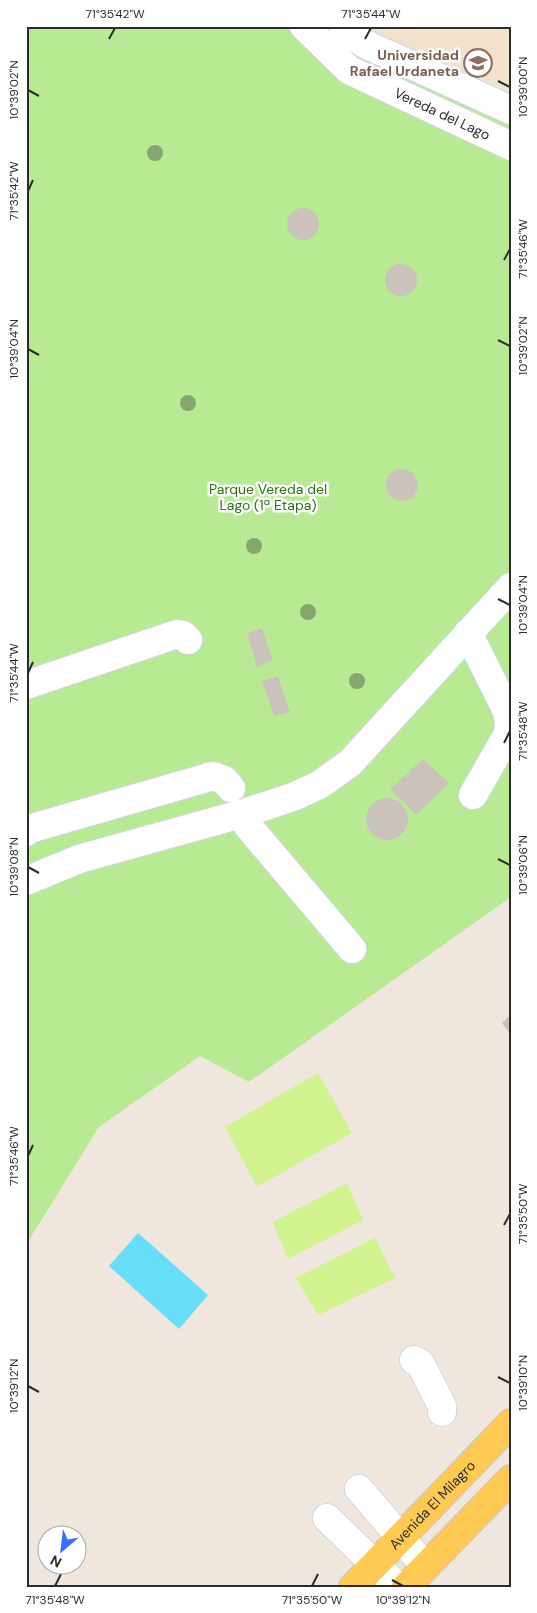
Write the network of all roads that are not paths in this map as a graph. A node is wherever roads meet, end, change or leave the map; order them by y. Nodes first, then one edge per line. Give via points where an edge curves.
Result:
1 (304, 26) edge
2 (343, 26) edge
3 (511, 110) edge
4 (511, 146) edge
5 (511, 587) edge
6 (468, 633) junction
7 (188, 640) dead end
8 (26, 685) edge
9 (231, 788) dead end
10 (473, 795) dead end
11 (241, 814) junction
12 (26, 832) edge
13 (26, 881) edge
14 (352, 950) dead end
15 (414, 1360) dead end
16 (442, 1412) dead end
17 (511, 1422) edge
18 (511, 1479) edge
19 (359, 1489) dead end
20 (327, 1518) dead end
21 (401, 1536) junction
22 (375, 1564) junction
23 (425, 1566) junction
24 (353, 1587) edge
25 (398, 1587) edge
26 (406, 1587) edge

1 - 4 street, Vereda del Lago via 349,70
2 - 3 street via 367,44
5 - 6 street
6 - 10 street via 507,711 509,723 508,734
6 - 11 street via 350,763 319,785
7 - 8 street via 177,634
9 - 12 street via 224,780 212,776
11 - 13 street via 79,860
11 - 14 street
15 - 16 street via 420,1363
17 - 21 main road, Avenida El Milagro
18 - 23 main road
19 - 21 street
20 - 22 street
21 - 22 main road, Avenida El Milagro
21 - 23 street
22 - 24 main road, Avenida El Milagro
22 - 25 street
23 - 26 main road

